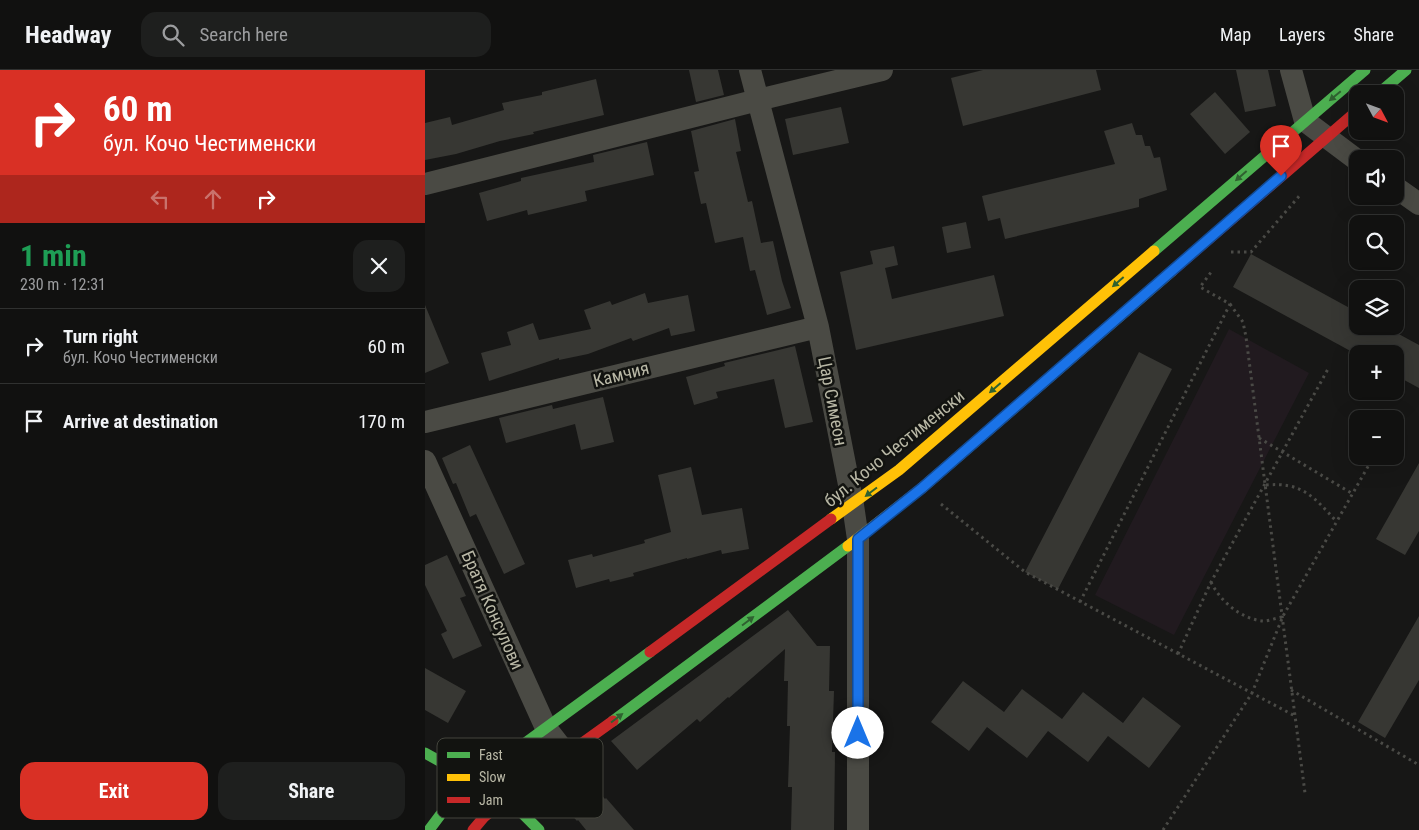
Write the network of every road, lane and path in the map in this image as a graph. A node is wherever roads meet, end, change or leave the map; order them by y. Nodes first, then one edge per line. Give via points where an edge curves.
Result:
1 (750, 70) edge
2 (882, 70) edge
3 (1291, 70) edge
4 (1365, 70) edge
5 (1406, 70) edge
6 (1388, 85) edge
7 (758, 100) junction
8 (1349, 118) edge
9 (1305, 121) junction
10 (1326, 137) junction
11 (1349, 154) edge
12 (425, 184) edge
13 (1303, 192) dead end
14 (1404, 193) edge
15 (1419, 204) edge
16 (1227, 252) dead end
17 (1216, 266) dead end
18 (1230, 304) junction
19 (818, 327) junction
20 (1328, 369) dead end
21 (425, 422) edge
22 (1259, 438) junction
23 (1283, 452) junction
24 (425, 461) edge
25 (1369, 465) edge
26 (1265, 485) junction
27 (922, 488) junction
28 (1353, 494) junction
29 (853, 505) junction
30 (1337, 522) junction
31 (858, 539) junction
32 (1211, 582) junction
33 (1080, 602) junction
34 (1283, 616) junction
35 (1178, 654) junction
36 (1291, 689) junction
37 (1252, 693) junction
38 (1295, 716) junction
39 (546, 728) junction
40 (532, 738) edge
41 (554, 738) edge
42 (590, 738) edge
43 (425, 754) edge
44 (437, 760) edge
45 (1419, 765) edge
46 (1305, 793) dead end
47 (438, 818) edge
48 (483, 818) edge
49 (527, 818) edge
50 (429, 830) edge
51 (473, 830) edge
52 (539, 830) edge
53 (858, 830) edge
54 (1163, 830) edge

1 - 7 street, Цар Симеон
2 - 7 street
3 - 9 street
4 -> 9 street, бул. Кочо Честименски
5 - 6 street
7 - 12 street
7 - 19 street, Цар Симеон
8 - 10 street
9 - 10 street
9 -> 29 street, бул. Кочо Честименски via 899,470
10 - 11 street
10 - 27 street
13 - 16 path via 1251,252
14 - 15 street
17 - 18 path via 1201,287
18 - 22 path via 1243,322
18 - 33 path
19 - 21 street, Камчия
19 - 29 street, Цар Симеон
20 - 23 path
22 - 23 path
22 - 26 path
23 - 26 path
23 - 28 path
24 - 39 street, Братя Консулови
25 - 28 path
26 - 30 path via 1295,487 1315,498
26 - 32 path
26 - 34 path
27 - 31 street
27 - 33 path via 1025,572
28 - 30 path
29 - 31 street, Цар Симеон
29 - 39 street, бул. Кочо Честименски
30 - 34 path
42 -> 31 street
31 - 53 street, Цар Симеон
32 - 34 path via 1217,594 1250,617 1264,621
32 - 35 path
33 - 35 path
34 - 36 path
34 - 37 path
35 - 37 path
36 - 38 path
36 - 45 path
37 - 38 path
37 - 54 path
38 - 46 path
39 - 40 street, бул. Кочо Честименски
39 - 41 street, Братя Консулови
43 - 44 street
47 - 50 street, бул. Кочо Честименски
48 - 51 street
49 - 52 street

